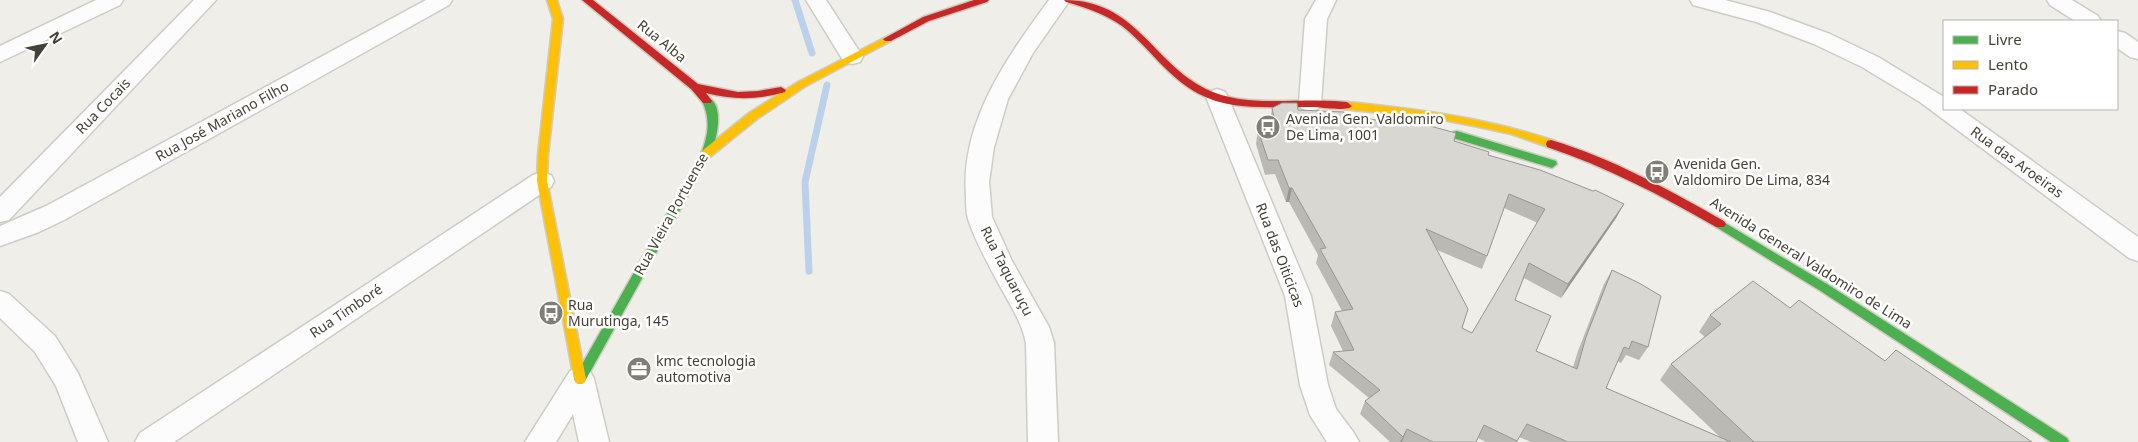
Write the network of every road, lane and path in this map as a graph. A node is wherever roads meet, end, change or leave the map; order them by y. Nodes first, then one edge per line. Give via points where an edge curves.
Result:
1 (113, 0) edge
2 (206, 0) edge
3 (442, 0) edge
4 (552, 0) edge
5 (816, 0) edge
6 (984, 0) edge
7 (1060, 0) edge
8 (1070, 0) edge
9 (1326, 0) edge
10 (1700, 0) edge
11 (2057, 0) edge
12 (583, 4) edge
13 (2088, 20) edge
14 (2118, 39) edge
15 (2138, 52) edge
16 (0, 55) edge
17 (852, 57) junction
18 (802, 84) junction
19 (695, 87) junction
20 (1217, 97) junction
21 (1310, 103) junction
22 (1943, 108) edge
23 (1382, 109) junction
24 (1946, 110) edge
25 (706, 154) junction
26 (1565, 169) dead end
27 (542, 181) junction
28 (0, 213) edge
29 (0, 236) edge
30 (2138, 250) edge
31 (0, 302) edge
32 (614, 318) junction
33 (596, 324) dead end
34 (580, 379) junction
35 (92, 442) edge
36 (150, 442) edge
37 (540, 442) edge
38 (594, 442) edge
39 (1043, 442) edge
40 (1344, 442) edge
41 (2062, 442) edge

1 - 16 street
2 - 28 street, Rua Cocais
3 - 29 street, Rua José Mariano Filho via 55,213
4 - 27 street via 562,16 542,156
5 - 17 street
6 - 17 street via 926,19
7 - 39 street, Rua Taquaruçu via 1023,51 997,99 982,147 977,182 980,217 1000,263 1036,327 1040,343
8 - 20 street, Avenida General Valdomiro de Lima via 1106,13 1129,27 1177,75 1199,90
9 - 21 street via 1316,19
10 - 22 street, Rua das Aroeiras via 1764,17 1822,39 1870,62
11 - 13 street
12 - 19 street, Rua Alba via 597,7
14 - 15 street
17 - 18 street
18 - 19 street via 744,98
18 - 25 street via 753,116
19 - 25 street, Rua Vieira Portuense via 712,109 715,122
20 - 21 street, Avenida General Valdomiro de Lima via 1258,104
20 - 40 street, Rua das Oiticicas via 1298,296 1314,386 1324,415
21 - 23 street, Avenida General Valdomiro de Lima
23 - 26 street, Avenida General Valdomiro de Lima
23 - 41 street, Avenida General Valdomiro de Lima via 1452,117 1510,130 1620,173 1695,209 1774,254
24 - 30 street, Rua das Aroeiras
25 - 32 street, Rua Vieira Portuense
27 - 34 street via 574,332
27 - 36 street, Rua Timboré
31 - 35 street via 46,344 68,381
32 - 33 street
32 - 34 street, Rua Vieira Portuense
34 - 37 street, Rua Vieira Portuense
34 - 38 street

